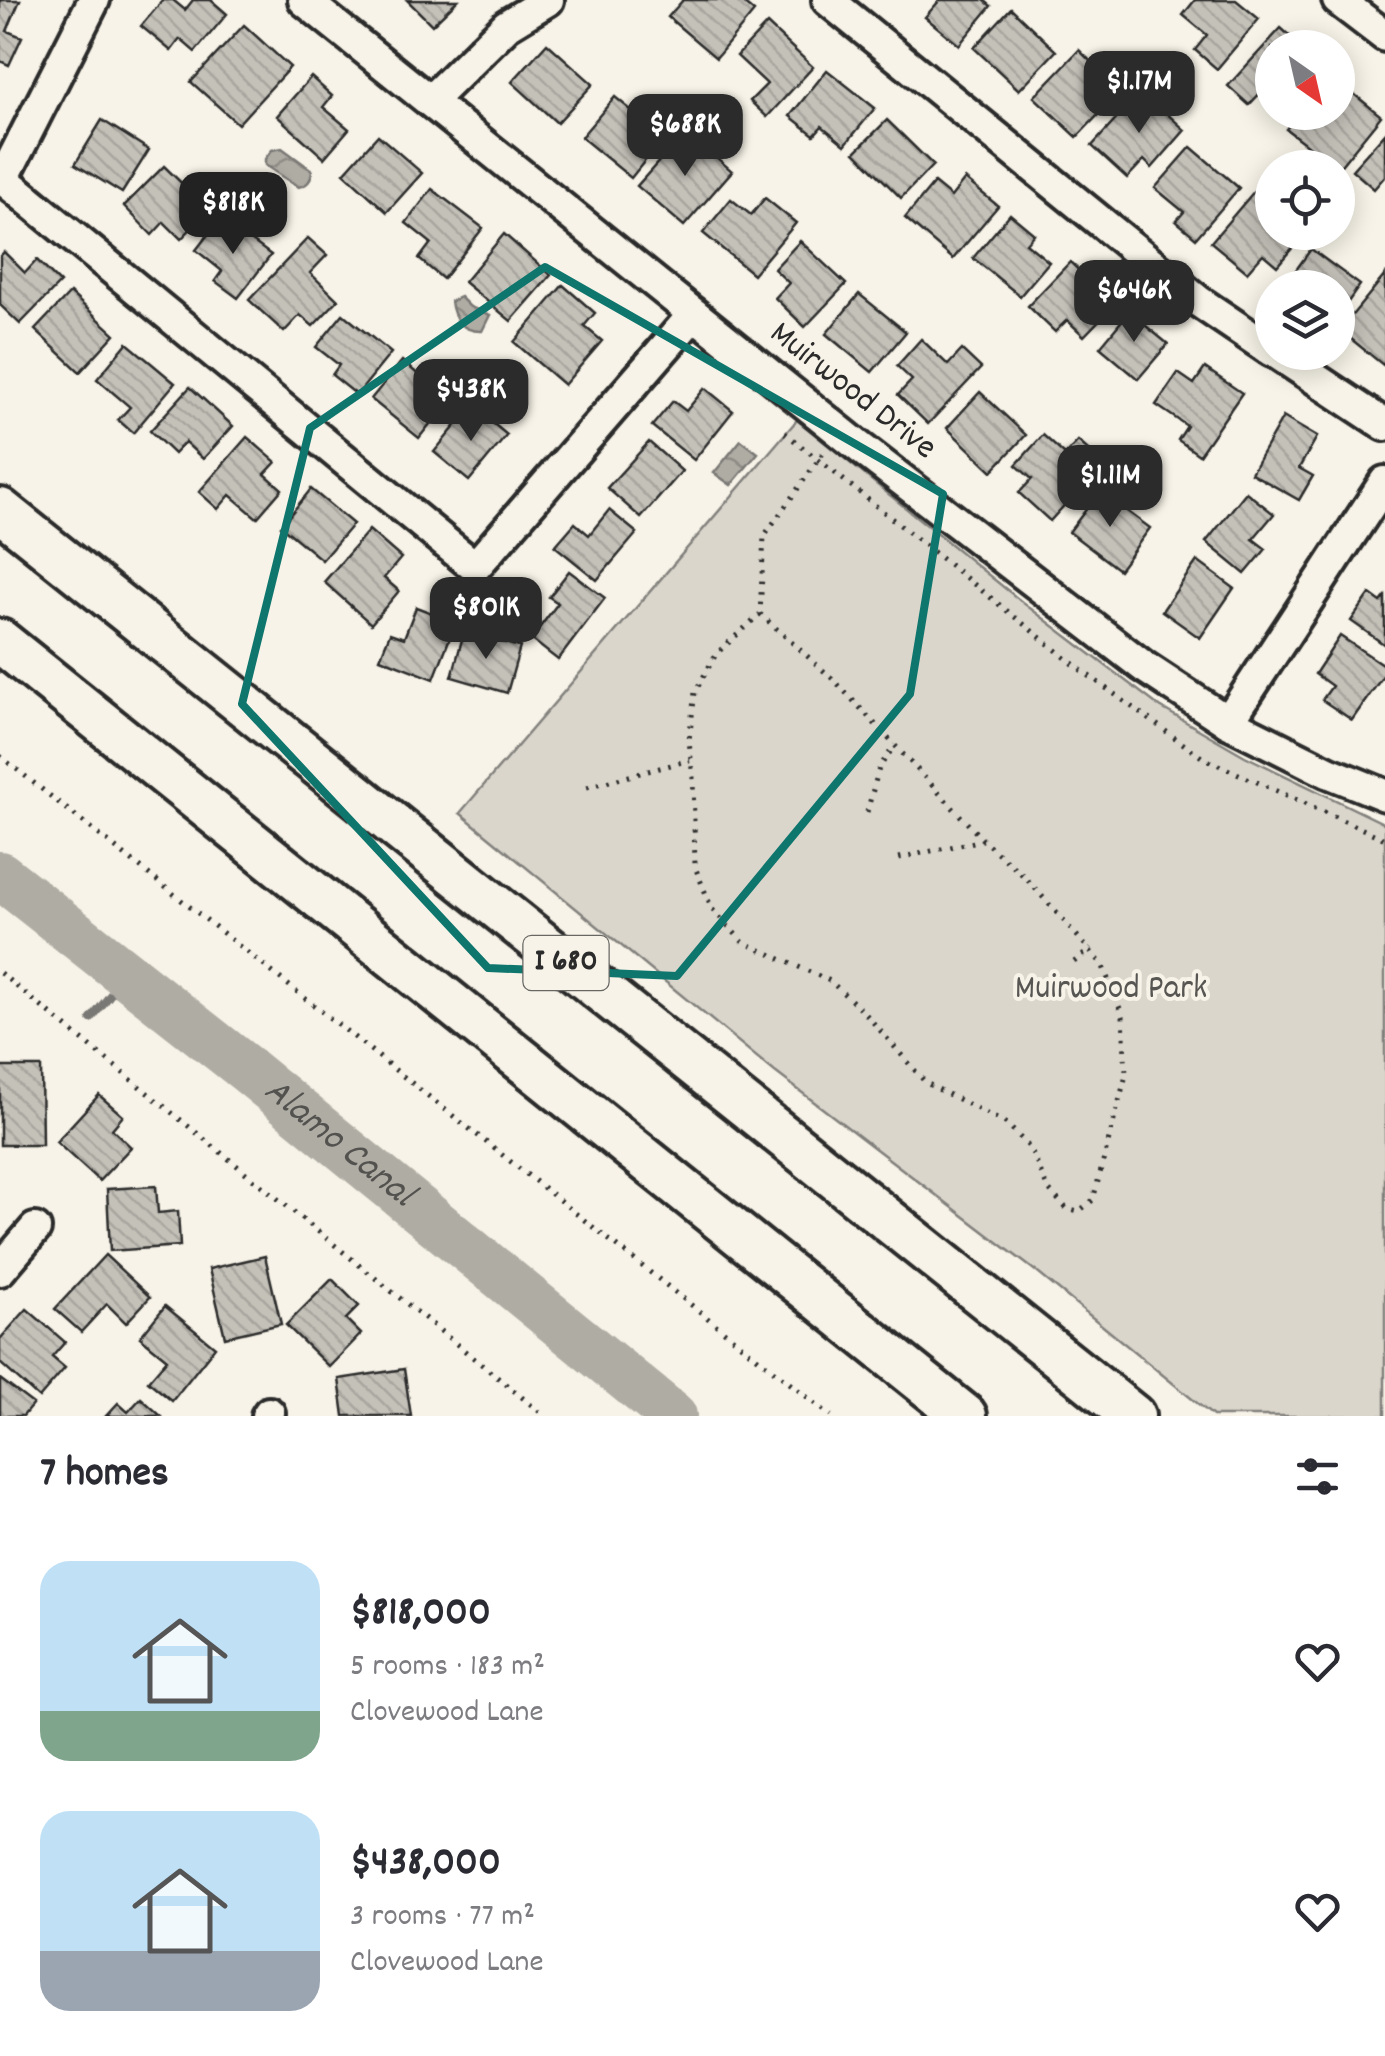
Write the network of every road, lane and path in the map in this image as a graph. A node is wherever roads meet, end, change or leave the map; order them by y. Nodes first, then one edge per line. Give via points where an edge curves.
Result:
1 (94, 0) edge
2 (304, 0) edge
3 (548, 0) edge
4 (828, 0) edge
5 (1338, 0) edge
6 (1385, 36) edge
7 (430, 101) junction
8 (694, 314) junction
9 (1255, 339) edge
10 (1301, 370) edge
11 (1385, 425) edge
12 (786, 433) dead end
13 (829, 445) dead end
14 (818, 460) junction
15 (1385, 482) edge
16 (0, 510) edge
17 (760, 614) junction
18 (0, 642) edge
19 (1228, 722) junction
20 (895, 746) junction
21 (0, 756) edge
22 (690, 760) junction
23 (587, 787) dead end
24 (1385, 795) edge
25 (867, 812) dead end
26 (1385, 839) edge
27 (984, 840) junction
28 (899, 858) dead end
29 (1091, 949) junction
30 (1074, 962) dead end
31 (0, 973) edge
32 (1111, 984) junction
33 (1092, 991) dead end
34 (35, 1229) dead end
35 (0, 1270) edge
36 (545, 1416) edge
37 (831, 1416) edge
38 (965, 1416) edge
39 (1133, 1416) edge

1 - 8 street via 2,179 474,566
2 - 7 street, Muirwood Drive
3 - 7 street via 508,25
4 - 9 street via 1198,301
5 - 6 street
7 - 8 street, Muirwood Drive
8 - 19 street, Muirwood Drive via 1143,666
10 - 11 street
12 - 14 path
13 - 14 path
14 - 17 path via 764,536
14 - 26 path via 1081,670 1203,758
15 - 19 street
16 - 39 highway, I 680
17 - 20 path
17 - 22 path via 716,654 694,692
18 - 38 highway
19 - 24 street, Muirwood Drive
20 - 25 path via 879,768
20 - 27 path
21 - 37 path
22 - 23 path
22 - 32 path via 694,867 712,909 743,942 830,981 926,1083 1006,1124 1030,1148 1048,1189 1078,1212 1093,1200 1126,1074 1123,1016
27 - 28 path
27 - 29 path
29 - 30 path
29 - 32 path
31 - 36 path
32 - 33 path
34 - 35 street

